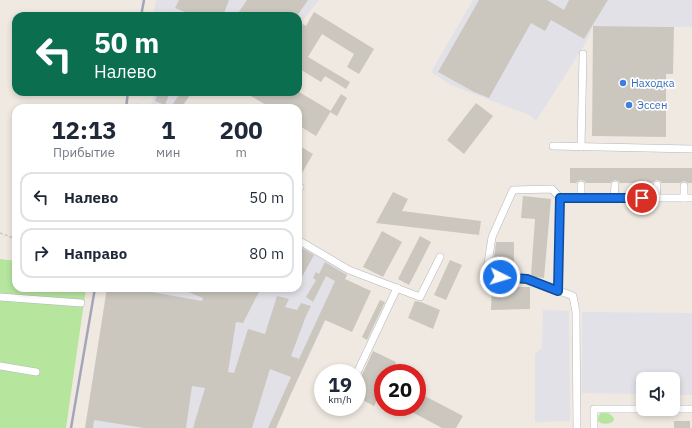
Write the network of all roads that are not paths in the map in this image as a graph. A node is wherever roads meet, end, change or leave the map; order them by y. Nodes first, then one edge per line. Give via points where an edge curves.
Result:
1 (583, 54) dead end
2 (553, 146) dead end
3 (582, 147) junction
4 (692, 149) edge
5 (581, 185) dead end
6 (615, 185) dead end
7 (656, 185) dead end
8 (684, 186) dead end
9 (560, 198) junction
10 (581, 198) junction
11 (614, 198) junction
12 (656, 198) junction
13 (684, 198) junction
14 (692, 198) edge
15 (302, 242) edge
16 (440, 257) dead end
17 (397, 288) junction
18 (558, 291) junction
19 (0, 297) edge
20 (81, 303) dead end
21 (361, 364) edge
22 (0, 366) edge
23 (36, 372) dead end
24 (636, 409) edge
25 (680, 409) edge
26 (692, 409) edge
27 (577, 428) edge
28 (594, 428) edge

1 - 3 lane
2 - 3 lane
3 - 4 lane
5 - 10 lane
6 - 11 lane
7 - 12 lane
8 - 13 lane
9 - 10 lane
9 - 18 lane
9 - 18 lane via 552,189 513,190 492,237 486,276 527,279
10 - 11 lane
11 - 12 lane
12 - 13 lane
13 - 14 lane
15 - 17 lane via 349,270
16 - 17 lane via 420,297
17 - 21 lane
18 - 27 lane via 573,296 576,312
19 - 20 lane
22 - 23 lane
24 - 28 lane via 594,409
25 - 26 lane

